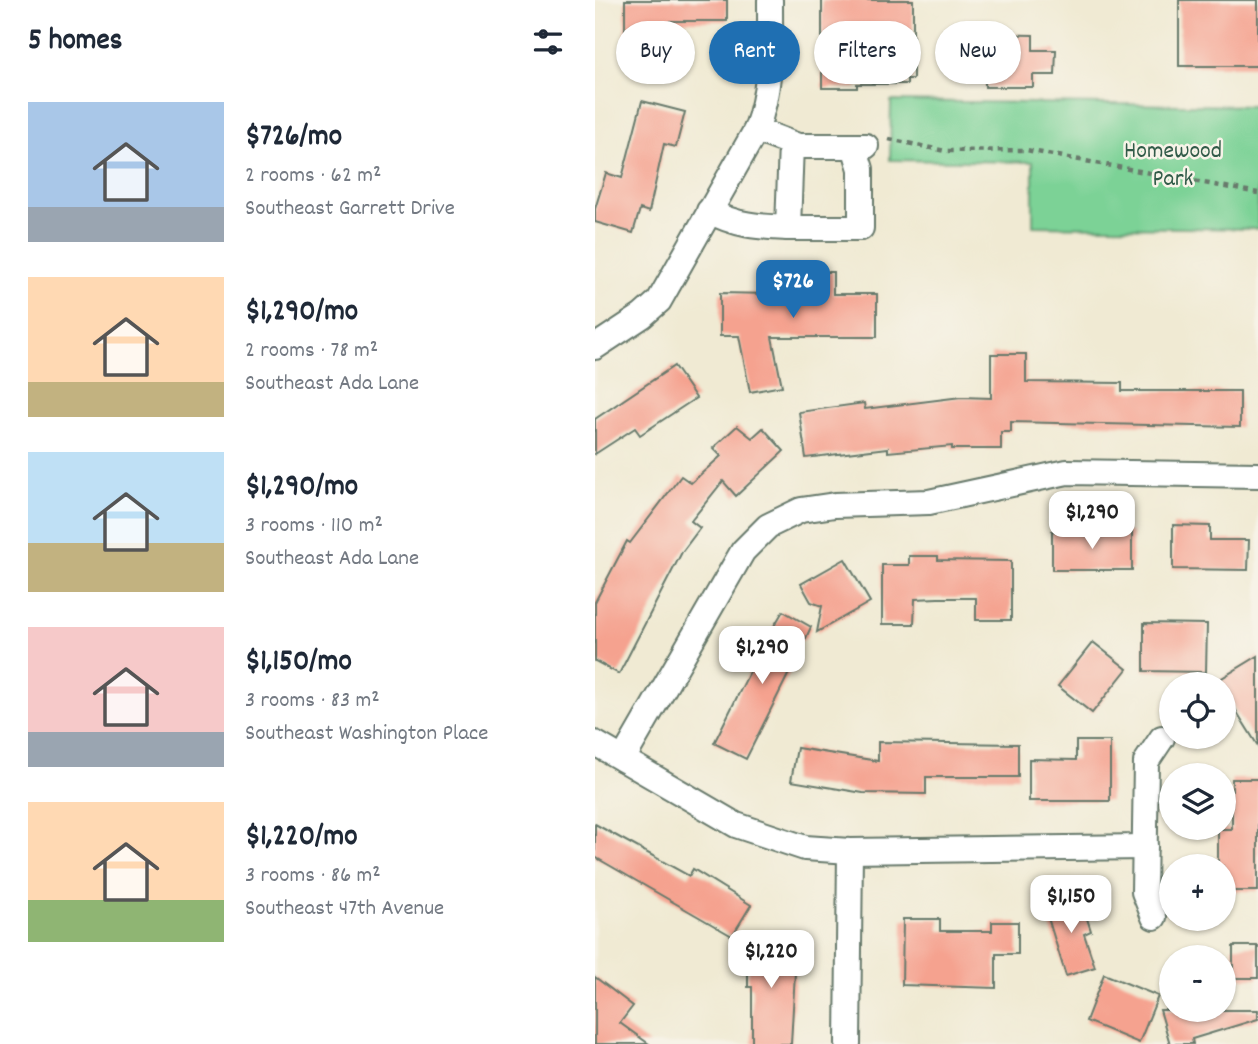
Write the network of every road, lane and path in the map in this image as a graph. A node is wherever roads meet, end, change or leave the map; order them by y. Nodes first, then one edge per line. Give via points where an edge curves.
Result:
1 (769, 0) edge
2 (756, 130) junction
3 (792, 144) junction
4 (860, 146) junction
5 (1258, 193) edge
6 (709, 211) junction
7 (787, 228) junction
8 (595, 347) edge
9 (1258, 475) edge
10 (1159, 742) edge
11 (595, 743) edge
12 (623, 759) junction
13 (1145, 847) junction
14 (850, 851) junction
15 (1154, 917) dead end
16 (848, 1044) edge

1 - 2 street via 770,66 766,103
2 - 3 street
2 - 6 street
3 - 4 street
3 - 7 street
4 - 5 path via 883,138 945,151 1026,150
4 - 7 street via 861,228
6 - 7 street via 730,222
6 - 8 street via 659,301
9 - 12 street via 1067,472 929,502 801,510 768,526 743,551
10 - 13 street via 1146,762
11 - 12 street
12 - 14 street via 736,825 805,848
13 - 14 street
13 - 15 street via 1144,892
14 - 16 street

